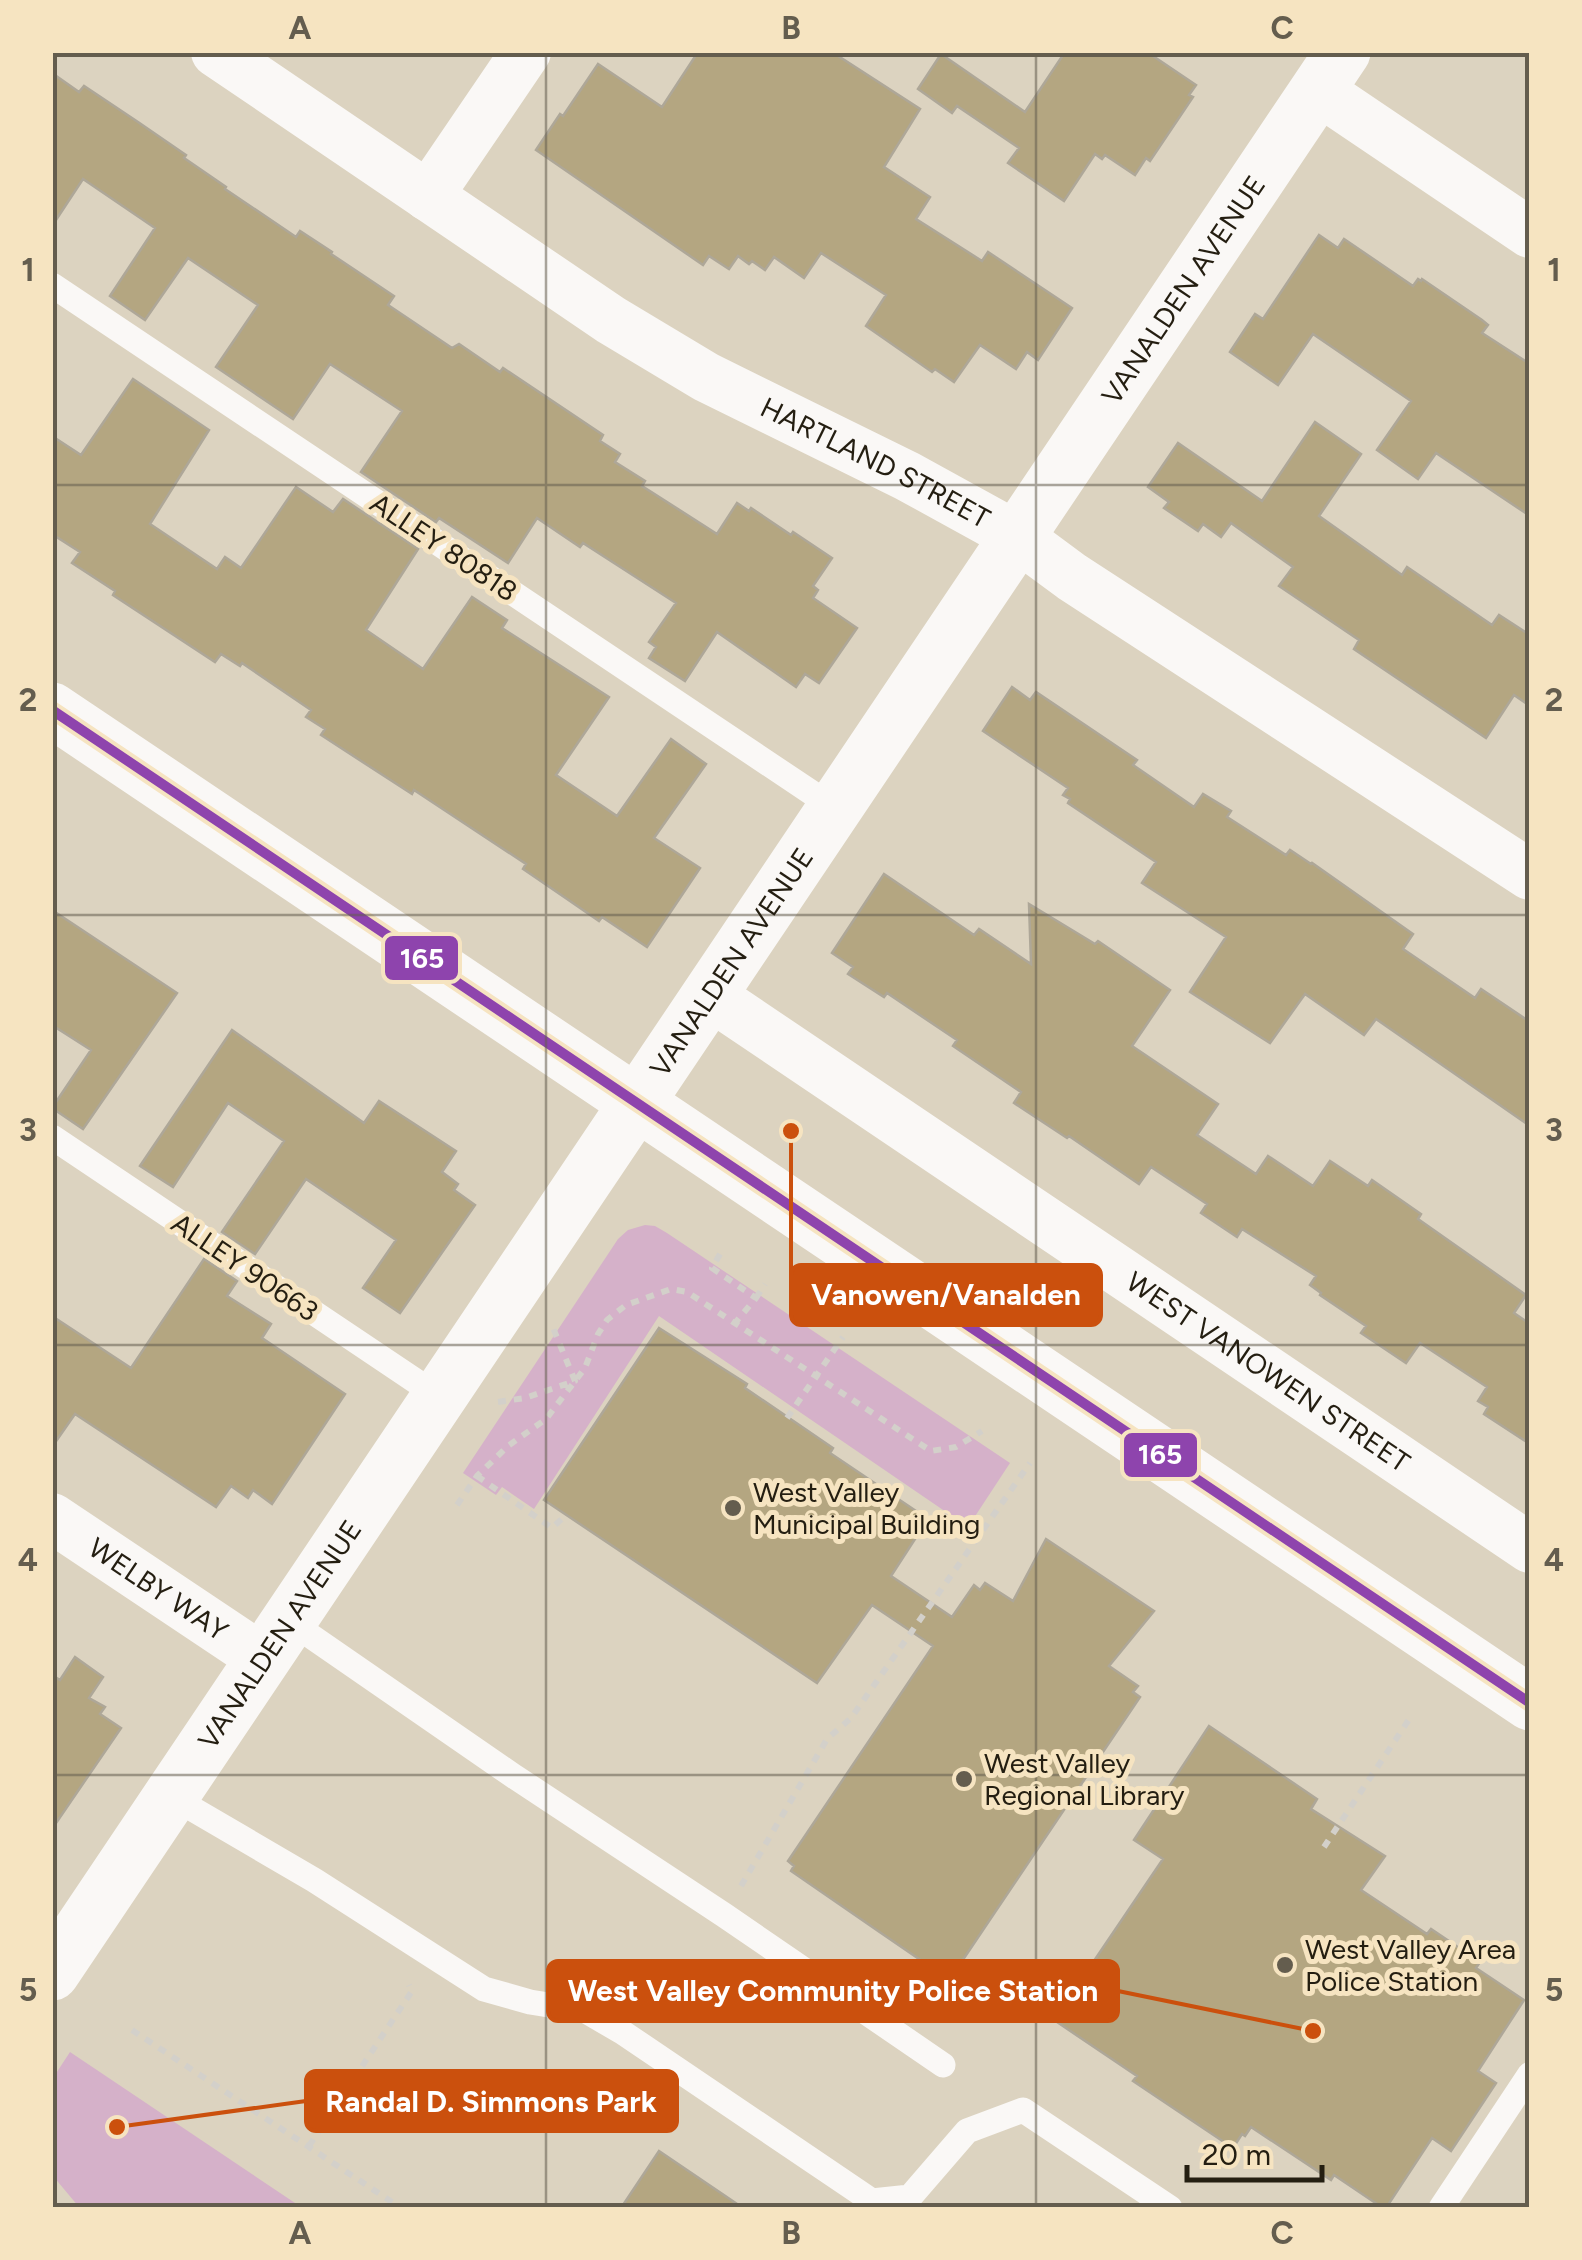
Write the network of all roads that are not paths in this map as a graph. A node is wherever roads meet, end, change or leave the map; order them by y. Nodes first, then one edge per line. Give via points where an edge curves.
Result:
1 (216, 52) edge
2 (526, 52) edge
3 (1331, 71) edge
4 (428, 196) junction
5 (1530, 233) edge
6 (52, 285) edge
7 (1018, 537) junction
8 (52, 710) edge
9 (836, 809) junction
10 (1530, 876) edge
11 (710, 996) junction
12 (638, 1105) junction
13 (52, 1137) edge
14 (438, 1396) junction
15 (52, 1518) edge
16 (1530, 1548) edge
17 (276, 1640) junction
18 (1530, 1703) edge
19 (172, 1797) junction
20 (52, 1973) edge
21 (944, 2065) dead end
22 (1530, 2074) edge
23 (1170, 2208) edge
24 (1441, 2208) edge

1 - 4 street, HARTLAND STREET
2 - 4 street
3 - 5 street
3 - 7 street, VANALDEN AVENUE
4 - 7 street, HARTLAND STREET via 706,377
6 - 9 lane, ALLEY 80818
7 - 9 street, VANALDEN AVENUE
7 - 10 street, HARTLAND STREET
8 - 12 street
9 - 11 street, VANALDEN AVENUE
11 - 12 street, VANALDEN AVENUE
11 - 16 street, WEST VANOWEN STREET
12 - 14 street, VANALDEN AVENUE
12 - 18 street
13 - 14 lane, ALLEY 90663
14 - 17 street, VANALDEN AVENUE
15 - 17 street, WELBY WAY
17 - 19 street, VANALDEN AVENUE
17 - 21 lane via 512,1775
19 - 20 street, VANALDEN AVENUE
19 - 23 lane via 484,1990 586,2011 872,2201 910,2197 967,2131 1023,2110
22 - 24 lane

